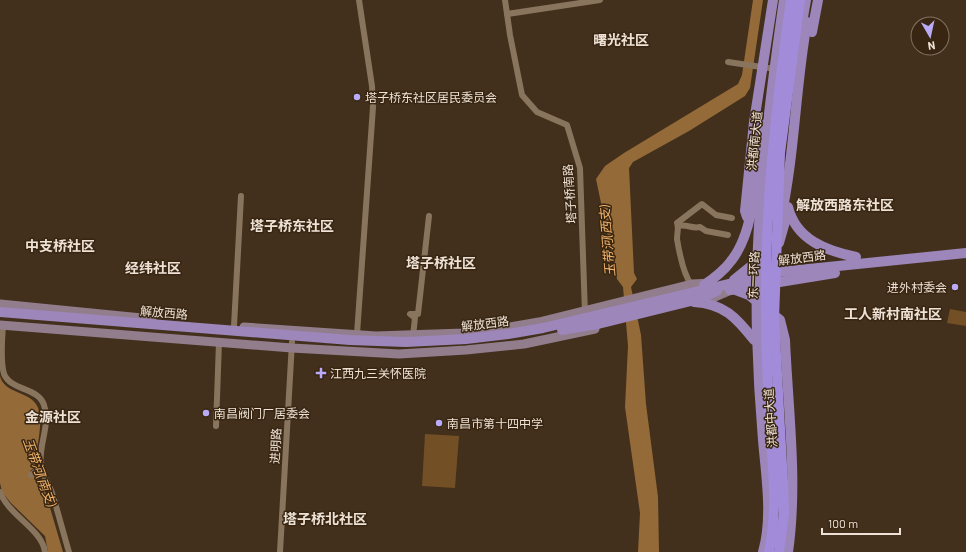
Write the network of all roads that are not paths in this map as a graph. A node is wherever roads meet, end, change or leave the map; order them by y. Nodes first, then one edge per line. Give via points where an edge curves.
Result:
1 (359, 0) edge
2 (505, 0) edge
3 (600, 0) edge
4 (773, 0) edge
5 (783, 0) edge
6 (791, 0) edge
7 (800, 0) edge
8 (806, 0) edge
9 (811, 0) edge
10 (818, 0) edge
11 (507, 14) junction
12 (728, 62) dead end
13 (774, 69) junction
14 (241, 196) dead end
15 (786, 196) junction
16 (429, 216) dead end
17 (732, 218) dead end
18 (678, 226) junction
19 (728, 235) dead end
20 (779, 244) junction
21 (758, 252) junction
22 (966, 253) edge
23 (945, 255) junction
24 (856, 257) junction
25 (966, 260) edge
26 (779, 277) junction
27 (756, 281) junction
28 (691, 284) junction
29 (704, 286) junction
30 (732, 286) junction
31 (688, 302) junction
32 (0, 304) edge
33 (647, 306) junction
34 (0, 312) edge
35 (585, 314) junction
36 (610, 314) junction
37 (1, 323) edge
38 (234, 326) junction
39 (556, 330) junction
40 (354, 337) junction
41 (411, 337) junction
42 (754, 340) junction
43 (219, 342) junction
44 (292, 345) junction
45 (216, 426) dead end
46 (41, 468) junction
47 (30, 475) dead end
48 (2, 494) edge
49 (45, 552) edge
50 (69, 552) edge
51 (280, 552) edge
52 (762, 552) edge
53 (769, 552) edge
54 (779, 552) edge
55 (784, 552) edge
56 (788, 552) edge

1 - 40 street via 373,107
2 - 11 street, 塔子桥南路
3 - 11 street
4 - 21 main road via 754,122 745,211
5 - 13 main road, 洪都南大道
5 - 29 main road via 759,148 753,204 732,260
6 - 53 highway, 东一环路 via 773,141 766,279 767,387 774,491
7 - 54 highway, 东一环路 via 780,153 774,319 784,513
8 - 20 main road via 783,154
9 - 15 main road via 801,55
10 - 20 main road via 806,62 791,203
11 - 35 street, 塔子桥南路 via 522,95 537,112 567,125 580,168
12 - 13 street
13 - 21 main road, 洪都南大道
14 - 38 street
15 - 24 main road via 795,223 815,244
15 - 31 main road via 777,239 769,251 722,288
16 - 41 street via 418,314 410,314 415,318
17 - 18 street via 716,215 702,204 677,223
18 - 19 street via 684,224
18 - 28 street via 677,238 685,276
20 - 26 main road
21 - 27 main road, 洪都南大道
22 - 23 main road, 解放西路
23 - 24 main road via 931,250
23 - 26 main road, 解放西路
24 - 42 main road via 818,262 791,271 770,288 754,320
25 - 26 main road, 解放西路
26 - 27 main road, 解放西路
26 - 55 main road, 洪都中大道 via 778,352 789,520
27 - 30 main road, 解放西路
27 - 52 main road, 洪都中大道 via 760,409 768,490
28 - 30 main road
28 - 33 main road
29 - 41 main road via 538,326 466,335
29 - 56 main road via 729,287 749,295 780,320 785,340 792,468 793,520
30 - 33 main road, 解放西路
31 - 39 main road via 598,324
31 - 42 main road via 709,303 728,311
32 - 38 main road
33 - 36 main road, 解放西路
34 - 40 main road, 解放西路
35 - 36 main road, 解放西路
35 - 40 main road, 解放西路 via 515,333 466,339 406,342
35 - 41 main road via 498,329
36 - 39 main road, 解放西路
36 - 44 main road via 524,344 399,354
37 - 43 main road
37 - 44 main road, 解放西路
37 - 46 street via 1,361 5,376 14,384 39,397 44,404 46,426
38 - 40 main road
39 - 44 main road, 解放西路 via 509,340 429,348
40 - 41 main road
42 - 52 main road via 765,494
43 - 44 main road
43 - 45 street
44 - 51 street, 进明路
46 - 47 street
46 - 50 street via 52,492
48 - 49 street via 4,503 42,540

